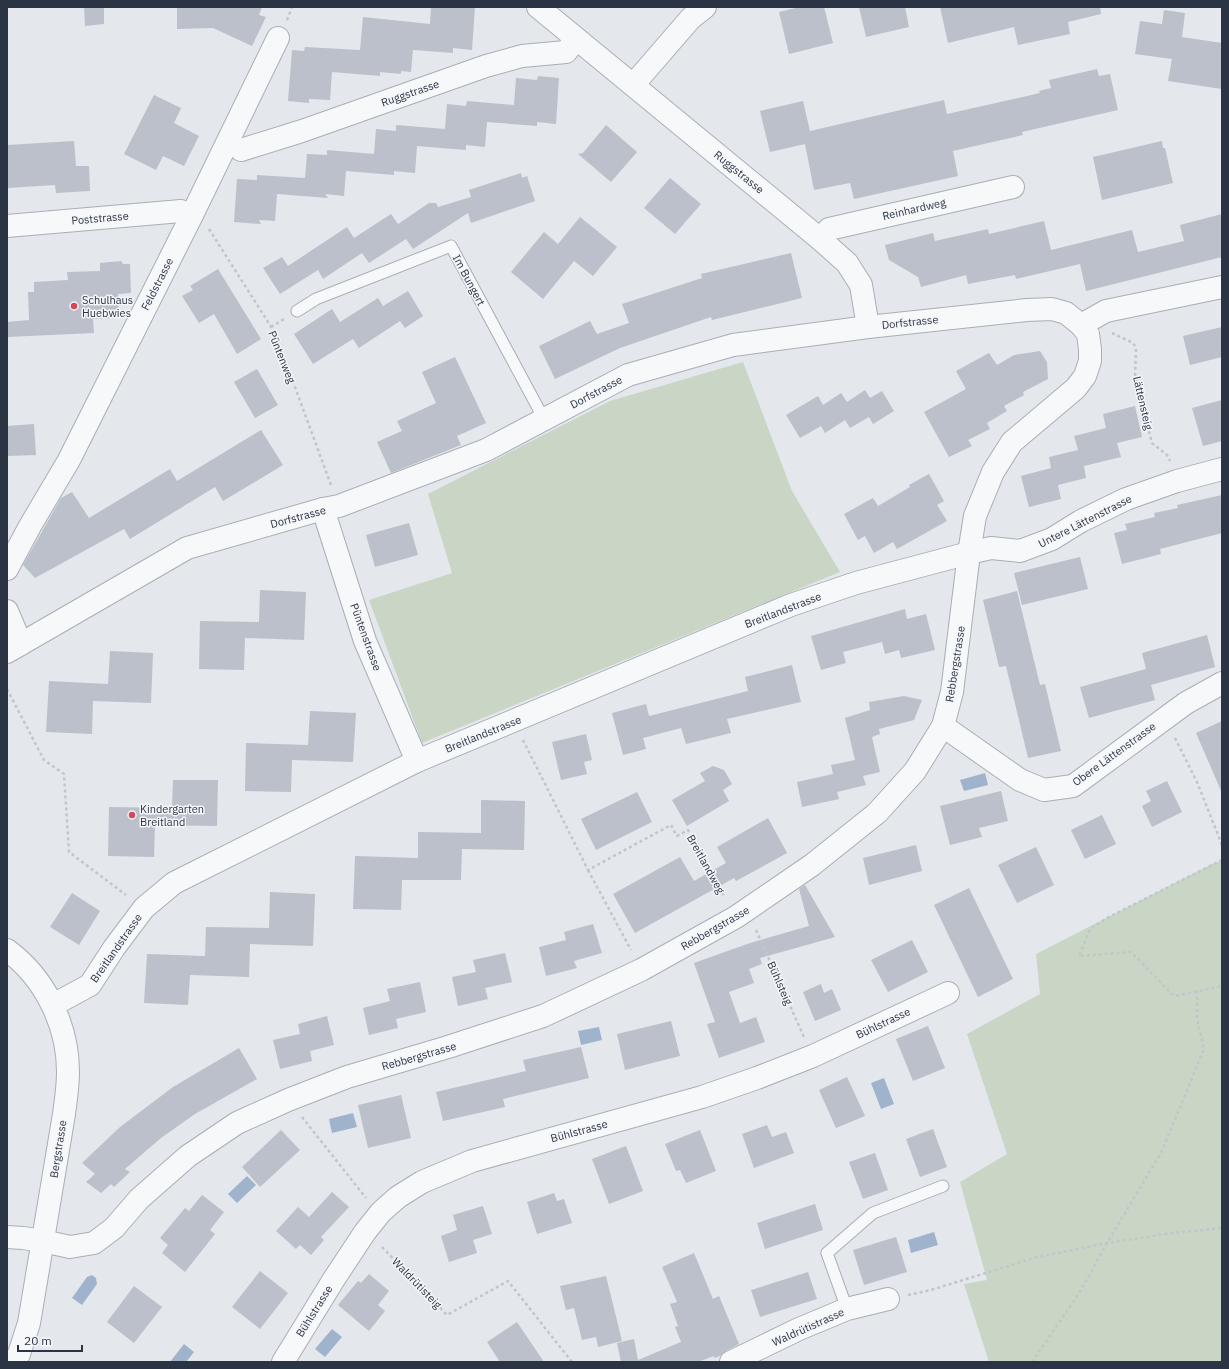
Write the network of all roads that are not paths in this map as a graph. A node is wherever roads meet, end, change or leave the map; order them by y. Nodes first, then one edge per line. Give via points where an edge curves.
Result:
1 (538, 7) edge
2 (705, 7) edge
3 (278, 38) dead end
4 (576, 39) junction
5 (633, 85) junction
6 (241, 150) dead end
7 (1013, 187) dead end
8 (199, 220) junction
9 (7, 226) edge
10 (820, 239) junction
11 (1222, 287) edge
12 (297, 311) dead end
13 (868, 327) junction
14 (1084, 330) junction
15 (544, 419) junction
16 (1222, 469) edge
17 (331, 508) junction
18 (969, 554) junction
19 (7, 570) edge
20 (7, 611) edge
21 (14, 648) edge
22 (1222, 683) edge
23 (943, 726) junction
24 (417, 761) junction
25 (7, 950) edge
26 (948, 993) dead end
27 (53, 1005) junction
28 (944, 1186) dead end
29 (7, 1237) edge
30 (43, 1241) junction
31 (888, 1299) dead end
32 (847, 1309) junction
33 (12, 1362) edge
34 (283, 1362) edge
35 (731, 1362) edge

1 - 4 street, Ruggstrasse
2 - 5 street via 691,18
3 - 8 street, Feldstrasse
4 - 5 street, Ruggstrasse
4 - 6 street, Ruggstrasse via 566,52 522,56 486,66
5 - 10 street, Ruggstrasse
7 - 10 street, Reinhardweg via 829,229
8 - 9 street, Poststrasse via 182,212
8 - 19 street, Feldstrasse
10 - 13 street, Ruggstrasse via 847,263 861,286
11 - 14 street via 1106,311
12 - 15 lane, Im Bungert via 316,299 451,246
13 - 14 street, Dorfstrasse via 1027,310 1052,310 1066,313
13 - 15 street, Dorfstrasse via 734,345 628,375
14 - 18 street, Rebbergstrasse via 1090,349 1090,362 1085,376 1076,388 1012,442 993,472 975,516
15 - 17 street, Dorfstrasse via 486,450
16 - 18 street, Untere Lättenstrasse via 1126,499 1081,521 1052,539 1020,551 991,548
17 - 21 street, Dorfstrasse via 187,548
17 - 24 street, Püntenstrasse via 365,641
18 - 23 street, Rebbergstrasse via 952,692
18 - 24 street, Breitlandstrasse via 856,583 791,605
20 - 21 street
22 - 23 street, Obere Lättenstrasse via 1164,718 1073,786 1044,790 1020,780
23 - 30 street, Rebbergstrasse via 915,771 877,813 812,865 741,913 641,970 543,1016 347,1077 237,1123 188,1156 139,1199 114,1228 94,1243 70,1247
24 - 27 street, Breitlandstrasse via 174,883 144,908 90,985
25 - 27 street, Bergstrasse via 37,978
26 - 34 street, Bühlstrasse via 813,1056 757,1078 702,1097 472,1161 422,1182 398,1197 381,1212 334,1278
27 - 30 street, Bergstrasse via 65,1040 68,1070 67,1093
28 - 32 lane via 873,1213 827,1253
29 - 30 street, Rebbergstrasse
30 - 33 street, Bergstrasse via 29,1323 19,1354
31 - 32 street, Waldrütistrasse
32 - 35 street, Waldrütistrasse

